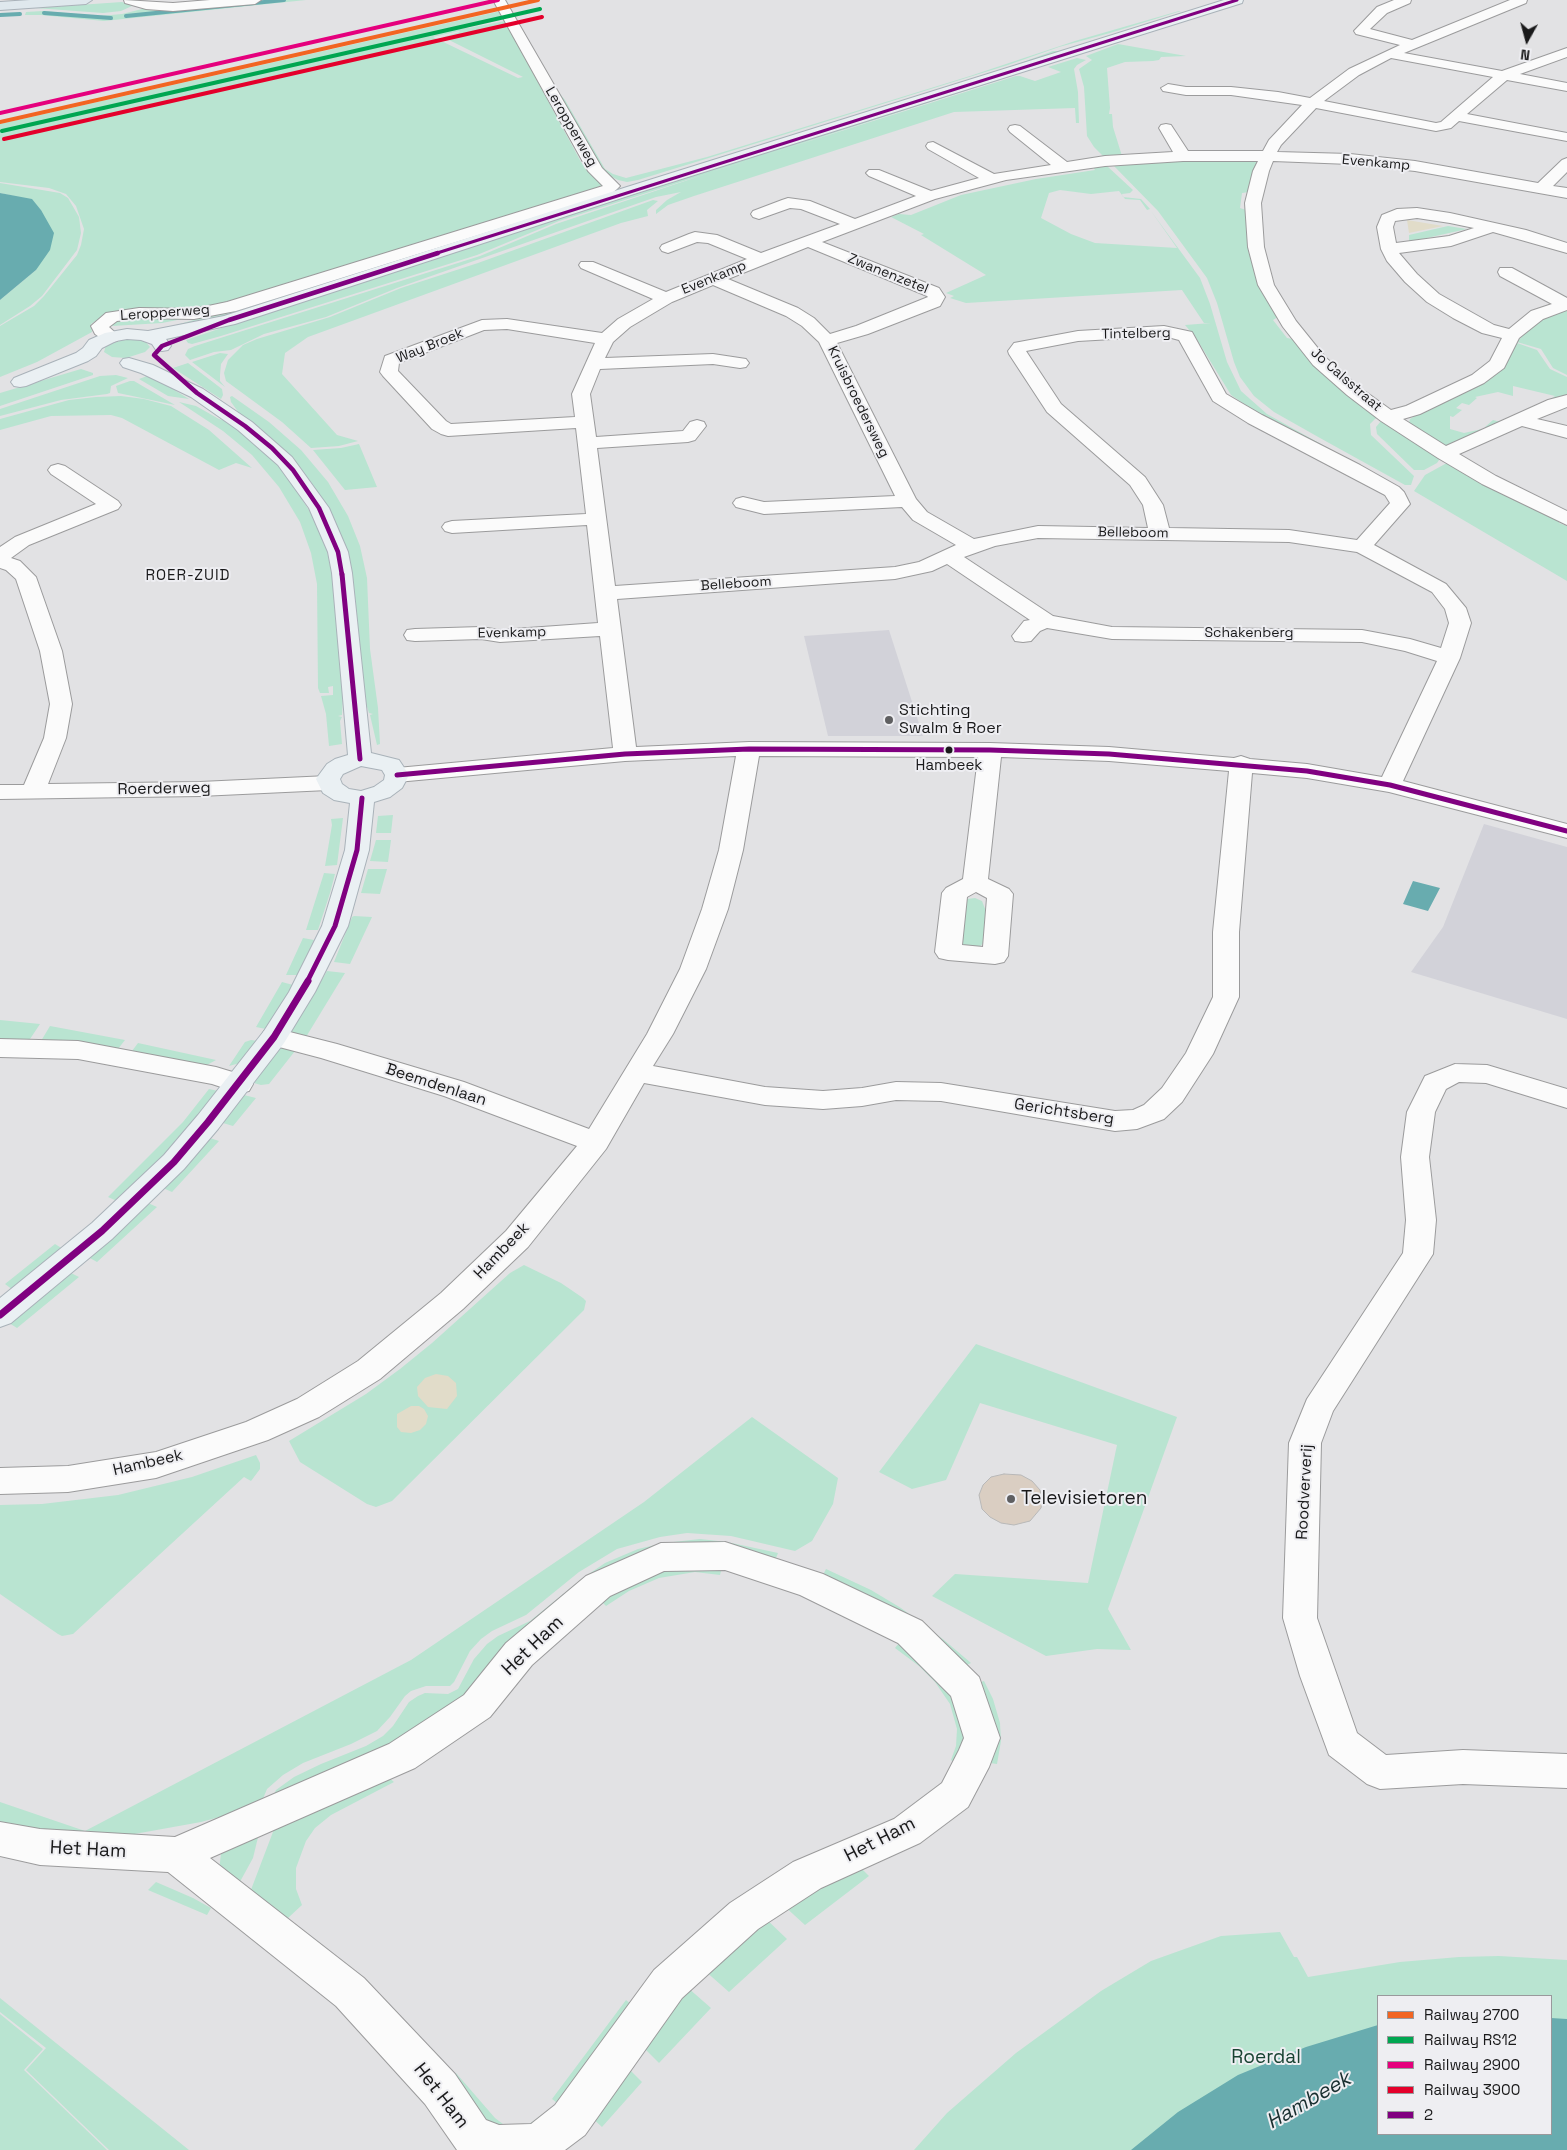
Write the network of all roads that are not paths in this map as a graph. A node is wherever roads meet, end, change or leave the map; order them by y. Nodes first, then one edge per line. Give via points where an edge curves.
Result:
1 (86, 0) edge
2 (255, 0) edge
3 (499, 0) edge
4 (1237, 0) edge
5 (1405, 0) edge
6 (1521, 0) edge
7 (131, 1) edge
8 (0, 6) edge
9 (1413, 44) junction
10 (1567, 52) edge
11 (1389, 54) junction
12 (1504, 75) junction
13 (1567, 87) edge
14 (1168, 88) dead end
15 (1312, 103) junction
16 (1455, 116) junction
17 (1166, 128) dead end
18 (1015, 129) dead end
19 (1567, 137) edge
20 (933, 146) dead end
21 (1183, 156) junction
22 (1268, 156) junction
23 (1567, 163) edge
24 (1062, 166) junction
25 (874, 173) dead end
26 (991, 180) junction
27 (1542, 188) junction
28 (1567, 193) edge
29 (930, 196) junction
30 (759, 214) dead end
31 (854, 224) junction
32 (1495, 227) junction
33 (809, 242) junction
34 (668, 248) dead end
35 (1567, 248) edge
36 (1389, 249) junction
37 (761, 259) junction
38 (587, 265) dead end
39 (1506, 272) dead end
40 (712, 278) junction
41 (666, 298) junction
42 (1566, 304) edge
43 (1512, 335) junction
44 (111, 337) junction
45 (606, 339) junction
46 (827, 340) junction
47 (155, 346) junction
48 (108, 360) junction
49 (740, 363) dead end
50 (593, 364) junction
51 (14, 384) dead end
52 (197, 393) junction
53 (1567, 401) edge
54 (1388, 417) junction
55 (1521, 420) junction
56 (584, 422) junction
57 (698, 426) dead end
58 (1567, 432) edge
59 (586, 443) junction
60 (1445, 454) junction
61 (58, 470) dead end
62 (907, 501) junction
63 (743, 503) dead end
64 (596, 519) junction
65 (1567, 519) edge
66 (452, 527) dead end
67 (1160, 534) junction
68 (971, 546) junction
69 (1363, 546) junction
70 (0, 557) edge
71 (950, 557) junction
72 (0, 562) edge
73 (606, 593) junction
74 (1046, 621) junction
75 (609, 629) junction
76 (415, 635) dead end
77 (1023, 636) dead end
78 (1448, 658) junction
79 (749, 749) junction
80 (990, 750) junction
81 (626, 754) junction
82 (360, 759) junction
83 (1241, 764) junction
84 (397, 775) junction
85 (328, 783) junction
86 (1390, 785) junction
87 (34, 790) junction
88 (0, 792) edge
89 (362, 798) junction
90 (1567, 831) edge
91 (965, 888) dead end
92 (274, 1037) junction
93 (0, 1048) edge
94 (636, 1072) junction
95 (239, 1084) junction
96 (1567, 1099) edge
97 (596, 1142) junction
98 (0, 1315) edge
99 (0, 1481) edge
100 (1567, 1771) edge
101 (0, 1839) edge
102 (176, 1855) junction

1 - 8 highway
2 - 7 street via 173,7
3 - 44 street, Leropperweg via 596,171 612,186 230,307 194,314 139,313 112,317 100,326
4 - 47 main road via 632,190
5 - 9 street via 1382,10 1361,31
6 - 9 street, Jo Calsstraat
9 - 11 street, Jo Calsstraat
10 - 12 street
11 - 12 street
11 - 15 street, Jo Calsstraat via 1354,72
12 - 13 street
12 - 16 street
14 - 15 street via 1257,94
15 - 16 street via 1427,126 1446,125
15 - 22 street, Jo Calsstraat via 1280,136
16 - 19 street
17 - 21 street
18 - 24 street
20 - 26 street
21 - 22 street, Evenkamp
21 - 24 street, Evenkamp
22 - 27 street, Evenkamp via 1414,166
22 - 54 street, Jo Calsstraat via 1253,203 1256,247 1266,286 1289,323 1319,361
23 - 27 street
24 - 26 street, Evenkamp
25 - 29 street
26 - 29 street, Evenkamp
27 - 28 street, Evenkamp
29 - 31 street, Evenkamp
30 - 31 street via 786,200
31 - 33 street, Evenkamp
32 - 35 street
32 - 36 street via 1451,240
32 - 36 street via 1417,213 1397,214 1388,218 1385,227
33 - 37 street, Evenkamp
33 - 46 street, Zwanenzetel via 934,292 937,297 934,302
34 - 37 street, Evenkamp via 695,237 711,238
36 - 43 street via 1393,258 1433,298 1488,329
37 - 40 street, Evenkamp
38 - 41 street, Evenkamp
39 - 42 street
40 - 41 street, Evenkamp
40 - 46 street, Kruisbroedersweg via 792,312
41 - 45 street, Evenkamp via 624,323
42 - 43 street via 1537,315
43 - 54 street via 1498,364 1478,379 1413,410
44 - 47 main road via 128,334
44 - 48 main road via 95,344
45 - 50 street, Evenkamp
45 - 56 street, Way Broek via 508,324 482,325 391,360 389,372 439,425 448,430
46 - 62 street, Kruisbroedersweg
47 - 48 main road
47 - 52 main road
48 - 51 main road
48 - 52 main road via 147,369
49 - 50 street via 713,359
50 - 56 street, Evenkamp via 581,394
52 - 82 main road via 245,426 285,460 319,508 329,530 342,573
53 - 55 street
54 - 60 street, Jo Calsstraat
55 - 58 street
55 - 60 street
56 - 59 street, Evenkamp
57 - 59 street via 688,436
59 - 64 street, Evenkamp
60 - 65 street, Jo Calsstraat
61 - 70 street via 111,505 22,541
62 - 63 street via 764,508
62 - 68 street, Kruisbroedersweg via 920,516
64 - 66 street
64 - 73 street, Evenkamp
67 - 68 street, Belleboom via 1038,532
67 - 69 street, Belleboom via 1289,536
67 - 69 street, Tintelberg via 1153,506 1138,481 1054,408 1018,354 1020,347 1088,335 1164,331 1186,336 1218,397 1397,496 1400,504
68 - 71 street, Belleboom
69 - 78 street, Belleboom via 1439,588 1455,608 1460,623
71 - 73 street, Belleboom via 925,567 895,573
71 - 74 street
72 - 87 street via 13,565 26,577 51,651 61,704 55,738
73 - 75 street, Evenkamp
74 - 77 street via 1032,626
74 - 78 street, Schakenberg via 1112,632 1362,636 1410,645
75 - 76 street, Evenkamp via 500,636 481,633
75 - 81 street, Evenkamp
78 - 86 street, Belleboom
79 - 80 street
79 - 81 street
79 - 94 street, Hambeek via 731,850 715,909 693,969 660,1034
80 - 83 street via 1109,754
80 - 91 street
81 - 84 street
82 - 84 main road via 386,763 394,768
82 - 85 main road via 335,769
83 - 86 street
83 - 94 street, Gerichtsberg via 1226,932 1226,997 1200,1054 1172,1095 1154,1112 1137,1119 1115,1121 941,1092 896,1091 823,1100 765,1096
84 - 89 main road via 387,790
85 - 87 street, Roerderweg via 200,789
85 - 89 main road via 342,795
86 - 90 street
87 - 88 street, Roerderweg
89 - 92 main road via 352,876 335,926 302,992
92 - 95 main road
92 - 97 street, Beemdenlaan via 454,1089
93 - 95 street via 78,1050 216,1076
94 - 97 street, Hambeek
95 - 98 main road via 174,1162 136,1200
96 - 100 street, Roodververij via 1487,1074 1455,1073 1435,1083 1421,1112 1415,1157 1421,1220 1418,1254 1318,1408 1305,1443 1300,1618 1342,1742 1380,1772 1464,1768
97 - 99 street, Hambeek via 516,1238 452,1301 369,1370 308,1408 257,1431 156,1465 68,1479
101 - 102 street, Het Ham via 40,1848
102 - 102 street, Het Ham via 350,1992 440,2089 472,2136 499,2146 538,2145 570,2120 668,1984 744,1916 807,1875 907,1831 955,1795 982,1738 966,1688 910,1632 811,1584 725,1556 662,1557 598,1586 519,1654 476,1706 402,1756

